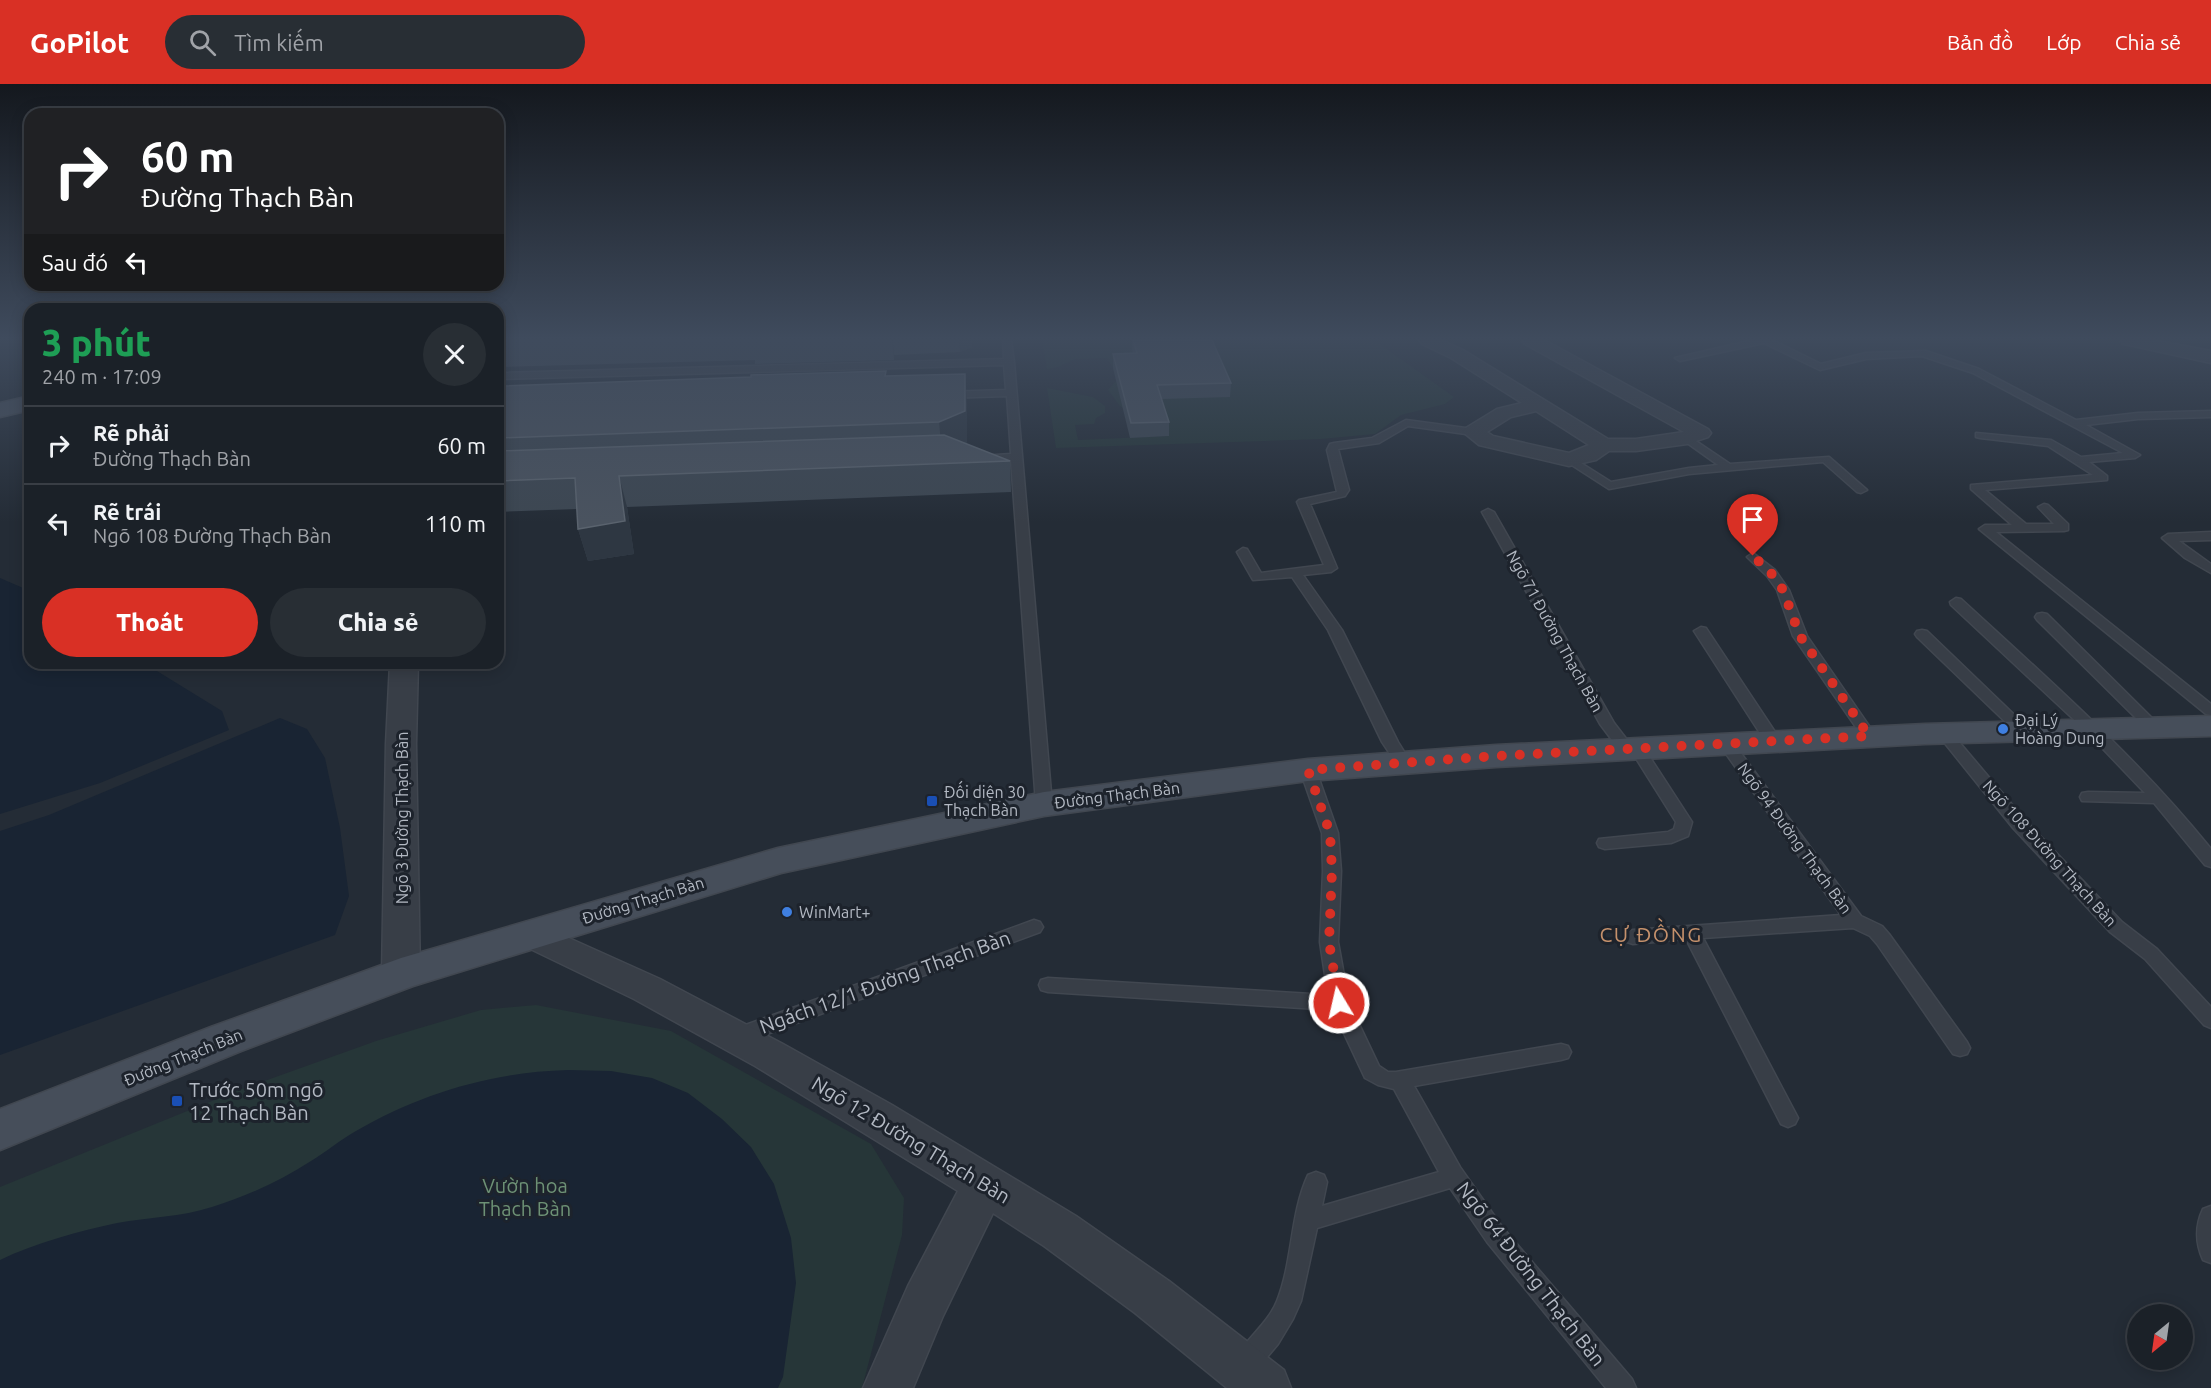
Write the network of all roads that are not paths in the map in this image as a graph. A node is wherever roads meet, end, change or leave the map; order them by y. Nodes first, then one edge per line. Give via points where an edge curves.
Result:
1 (1012, 401) edge
2 (1530, 401) edge
3 (1635, 401) edge
4 (2033, 401) edge
5 (24, 404) edge
6 (1537, 405) junction
7 (0, 410) edge
8 (2211, 414) edge
9 (2076, 423) junction
10 (1473, 432) junction
11 (1694, 435) junction
12 (1980, 435) dead end
13 (1604, 445) junction
14 (1016, 457) junction
15 (970, 459) edge
16 (1569, 460) junction
17 (2079, 460) junction
18 (1727, 467) junction
19 (1861, 490) dead end
20 (2044, 507) dead end
21 (1488, 512) dead end
22 (2023, 528) junction
23 (2211, 536) edge
24 (1243, 552) dead end
25 (1753, 556) dead end
26 (2211, 569) edge
27 (1295, 572) junction
28 (1956, 602) dead end
29 (2042, 617) dead end
30 (1701, 631) dead end
31 (1922, 634) dead end
32 (404, 669) edge
33 (2211, 711) edge
34 (2211, 726) edge
35 (2154, 728) junction
36 (2096, 731) junction
37 (2024, 732) junction
38 (1944, 733) junction
39 (1869, 736) junction
40 (1773, 741) junction
41 (1727, 744) junction
42 (1631, 748) junction
43 (1403, 763) junction
44 (1308, 770) junction
45 (2088, 797) dead end
46 (2159, 798) junction
47 (1044, 804) junction
48 (1605, 843) dead end
49 (2211, 861) edge
50 (1855, 921) junction
51 (1034, 927) dead end
52 (1691, 932) junction
53 (531, 934) junction
54 (1633, 937) dead end
55 (401, 974) junction
56 (1048, 985) dead end
57 (1339, 1003) junction
58 (2211, 1020) edge
59 (736, 1037) junction
60 (1960, 1048) dead end
61 (1561, 1052) dead end
62 (1400, 1080) junction
63 (1788, 1118) dead end
64 (0, 1130) edge
65 (1455, 1177) junction
66 (1316, 1182) dead end
67 (984, 1185) junction
68 (2211, 1216) edge
69 (1308, 1220) junction
70 (2211, 1252) edge
71 (1254, 1378) edge
72 (888, 1388) edge
73 (1623, 1388) edge

1 - 14 lane
2 - 6 street
3 - 11 street
4 - 9 lane
5 - 7 main road
6 - 10 street via 1504,413
6 - 13 street
8 - 9 lane
9 - 17 lane via 2135,455
10 - 16 street via 1486,441
10 - 27 lane via 1406,423 1375,441 1334,446 1341,494 1303,502 1331,568
11 - 13 street via 1636,445
11 - 18 lane
12 - 17 lane via 2051,443
13 - 16 street
14 - 15 lane
14 - 47 lane
16 - 18 lane via 1608,486
17 - 22 lane via 2103,478 1975,487
18 - 19 lane via 1825,459
20 - 22 lane via 2064,527
21 - 42 lane, Ngõ 71 Đường Thạch Bàn via 1607,724
22 - 33 lane via 1985,529
23 - 26 lane via 2168,538
24 - 27 lane via 1257,577
25 - 39 lane via 1783,590 1800,636
27 - 43 lane via 1335,630
28 - 36 lane
29 - 35 lane
30 - 40 lane
31 - 37 lane
32 - 55 street, Ngõ 3 Đường Thạch Bàn
34 - 35 main road, Đường Thạch Bàn
35 - 36 main road, Đường Thạch Bàn
36 - 37 main road, Đường Thạch Bàn
36 - 46 lane
37 - 38 main road, Đường Thạch Bàn
38 - 39 main road, Đường Thạch Bàn
38 - 58 lane, Ngõ 108 Đường Thạch Bàn via 2019,824 2116,927 2151,954
39 - 40 main road, Đường Thạch Bàn
40 - 41 main road, Đường Thạch Bàn
41 - 42 main road, Đường Thạch Bàn
41 - 50 lane, Ngõ 94 Đường Thạch Bàn
42 - 43 main road, Đường Thạch Bàn
42 - 48 lane, Ngõ 71 Đường Thạch Bàn via 1684,822 1682,832 1671,837
43 - 44 main road, Đường Thạch Bàn
44 - 47 main road, Đường Thạch Bàn
44 - 57 lane via 1330,833 1329,942
45 - 46 lane
46 - 49 lane
47 - 53 main road, Đường Thạch Bàn via 778,861
50 - 52 lane, Ngõ 94 Đường Thạch Bàn
50 - 60 lane via 1883,939
51 - 59 lane, Ngách 12/1 Đường Thạch Bàn
52 - 54 lane, Ngõ 94 Đường Thạch Bàn
52 - 63 lane
53 - 55 main road, Đường Thạch Bàn
53 - 59 street, Ngõ 12 Đường Thạch Bàn
55 - 64 main road, Đường Thạch Bàn
56 - 57 lane
57 - 62 lane via 1372,1072 1391,1082
59 - 67 street, Ngõ 12 Đường Thạch Bàn via 878,1118
61 - 62 lane
62 - 65 lane, Ngõ 64 Đường Thạch Bàn
65 - 69 lane
65 - 73 lane, Ngõ 64 Đường Thạch Bàn via 1503,1244
66 - 69 lane
67 - 71 street, Ngõ 12 Đường Thạch Bàn via 1060,1231
67 - 72 street via 925,1302
68 - 70 lane via 2207,1227
69 - 71 lane via 1283,1315

